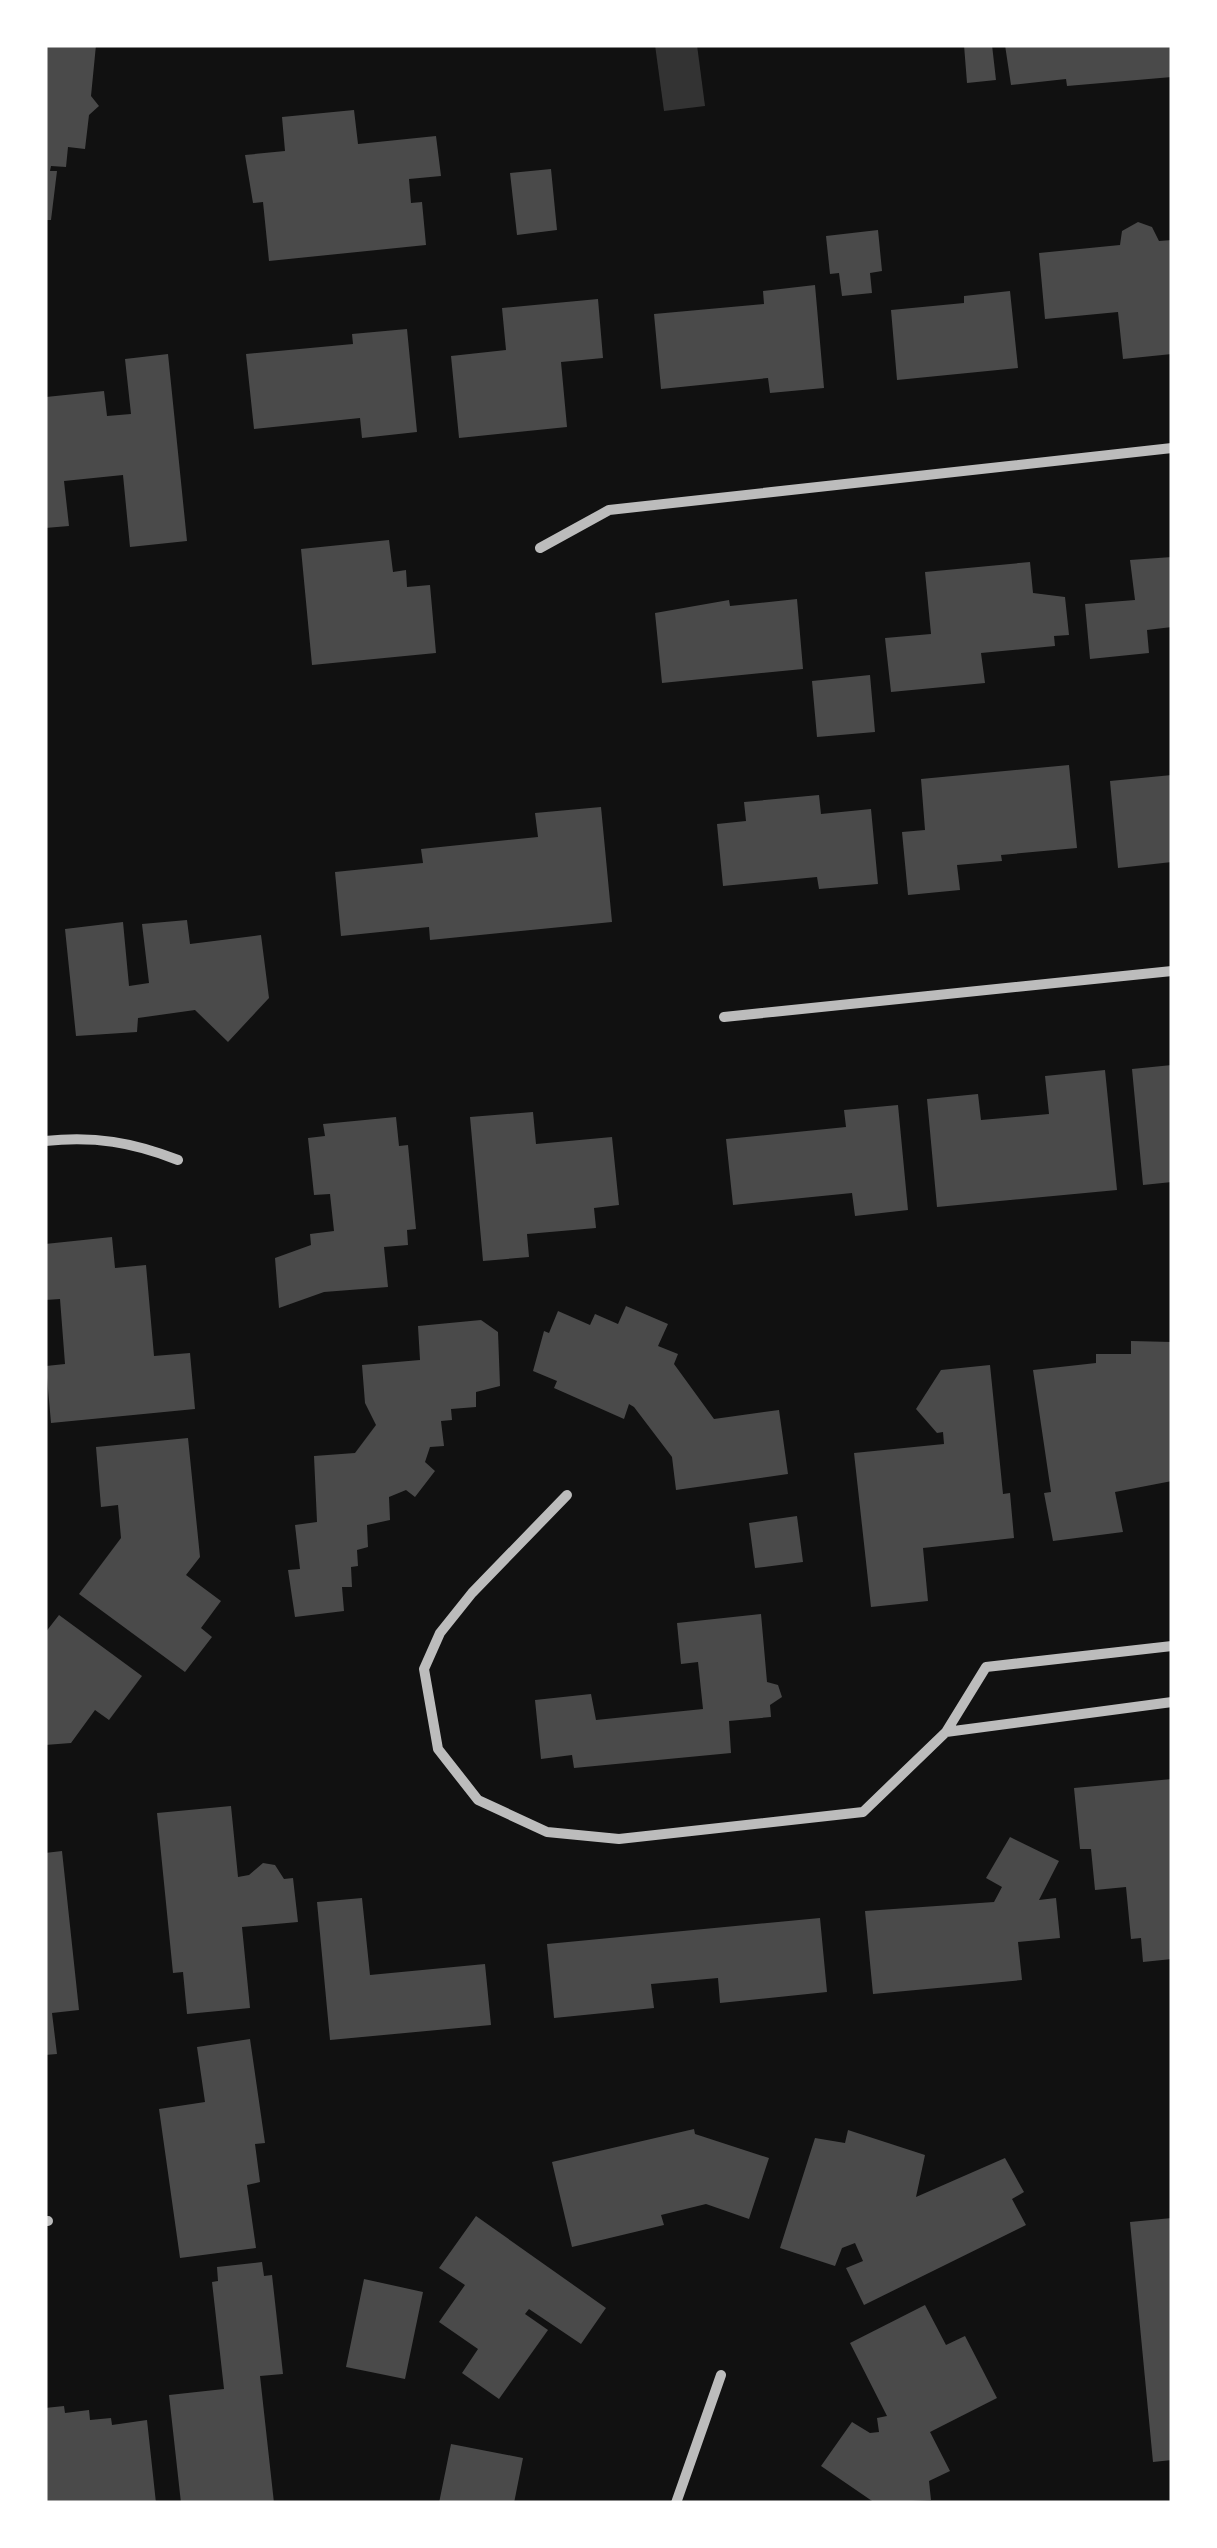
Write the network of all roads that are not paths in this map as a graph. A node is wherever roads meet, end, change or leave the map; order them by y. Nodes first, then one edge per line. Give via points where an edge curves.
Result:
1 (1172, 448) edge
2 (540, 548) dead end
3 (1172, 971) edge
4 (724, 1017) dead end
5 (45, 1142) edge
6 (178, 1160) dead end
7 (566, 1494) dead end
8 (1172, 1646) edge
9 (1172, 1702) edge
10 (946, 1732) junction
11 (721, 2375) dead end
12 (676, 2503) edge

1 - 2 street via 609,510
3 - 4 street
5 - 6 street via 132,1142
7 - 10 street via 472,1593 440,1633 424,1669 438,1749 478,1800 547,1832 619,1840 863,1812
8 - 10 street via 986,1667
9 - 10 street
11 - 12 street

